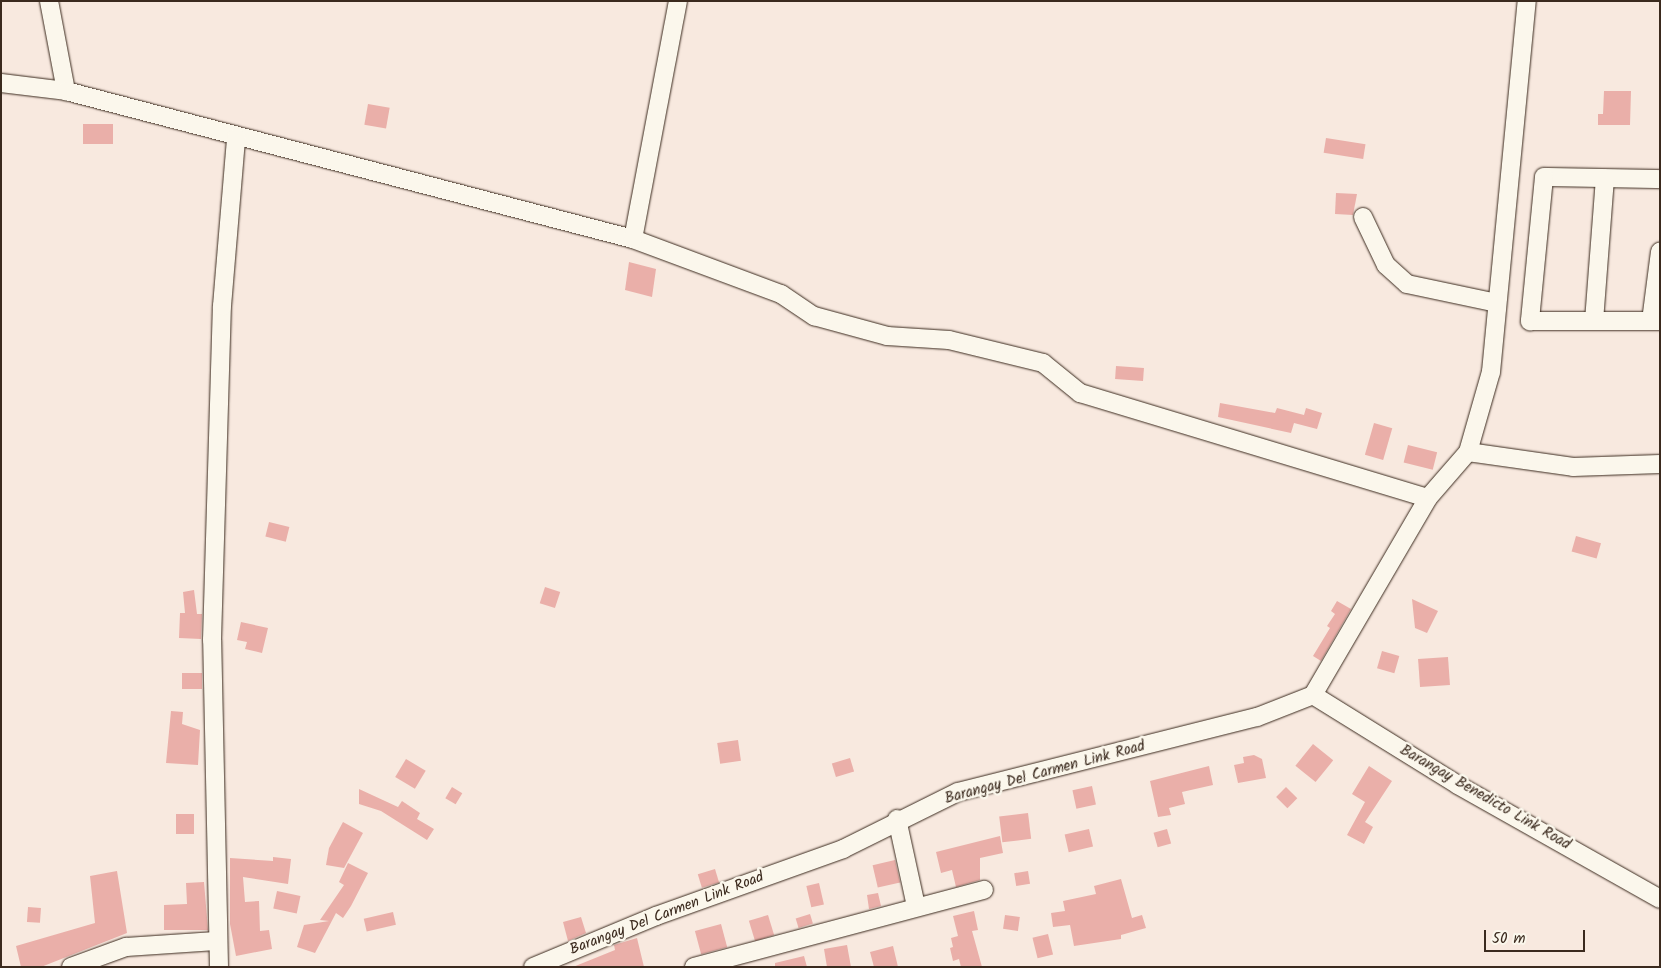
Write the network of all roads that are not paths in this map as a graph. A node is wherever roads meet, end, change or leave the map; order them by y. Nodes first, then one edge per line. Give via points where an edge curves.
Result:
1 (48, 1) edge
2 (678, 1) edge
3 (1527, 1) edge
4 (1, 83) edge
5 (66, 91) junction
6 (236, 138) junction
7 (1605, 178) junction
8 (1660, 179) edge
9 (1363, 216) dead end
10 (633, 239) junction
11 (1660, 252) edge
12 (1497, 303) junction
13 (1594, 321) junction
14 (1655, 322) edge
15 (1468, 452) junction
16 (1660, 464) edge
17 (1428, 498) junction
18 (1313, 695) junction
19 (897, 819) junction
20 (984, 890) dead end
21 (1660, 899) edge
22 (916, 906) junction
23 (216, 941) junction
24 (72, 967) edge
25 (219, 967) edge
26 (533, 967) edge
27 (694, 967) edge

1 - 5 street
2 - 10 street
3 - 12 street
4 - 5 street
5 - 6 street
6 - 10 street
6 - 23 street via 222,306 212,640
7 - 8 street
7 - 13 street
7 - 13 street via 1544,177 1530,321
9 - 12 street via 1386,265 1407,284
10 - 17 street via 781,294 814,316 887,336 949,340 1043,363 1080,393
11 - 14 street
12 - 15 street via 1491,372
13 - 14 street
15 - 16 street via 1573,467
15 - 17 street
17 - 18 street
18 - 19 street, Barangay Del Carmen Link Road via 1257,717 958,792
18 - 21 street, Barangay Benedicto Link Road via 1458,785
19 - 22 street
19 - 26 street, Barangay Del Carmen Link Road via 843,849 656,916
20 - 22 street
22 - 27 street
23 - 24 street via 126,946
23 - 25 street

